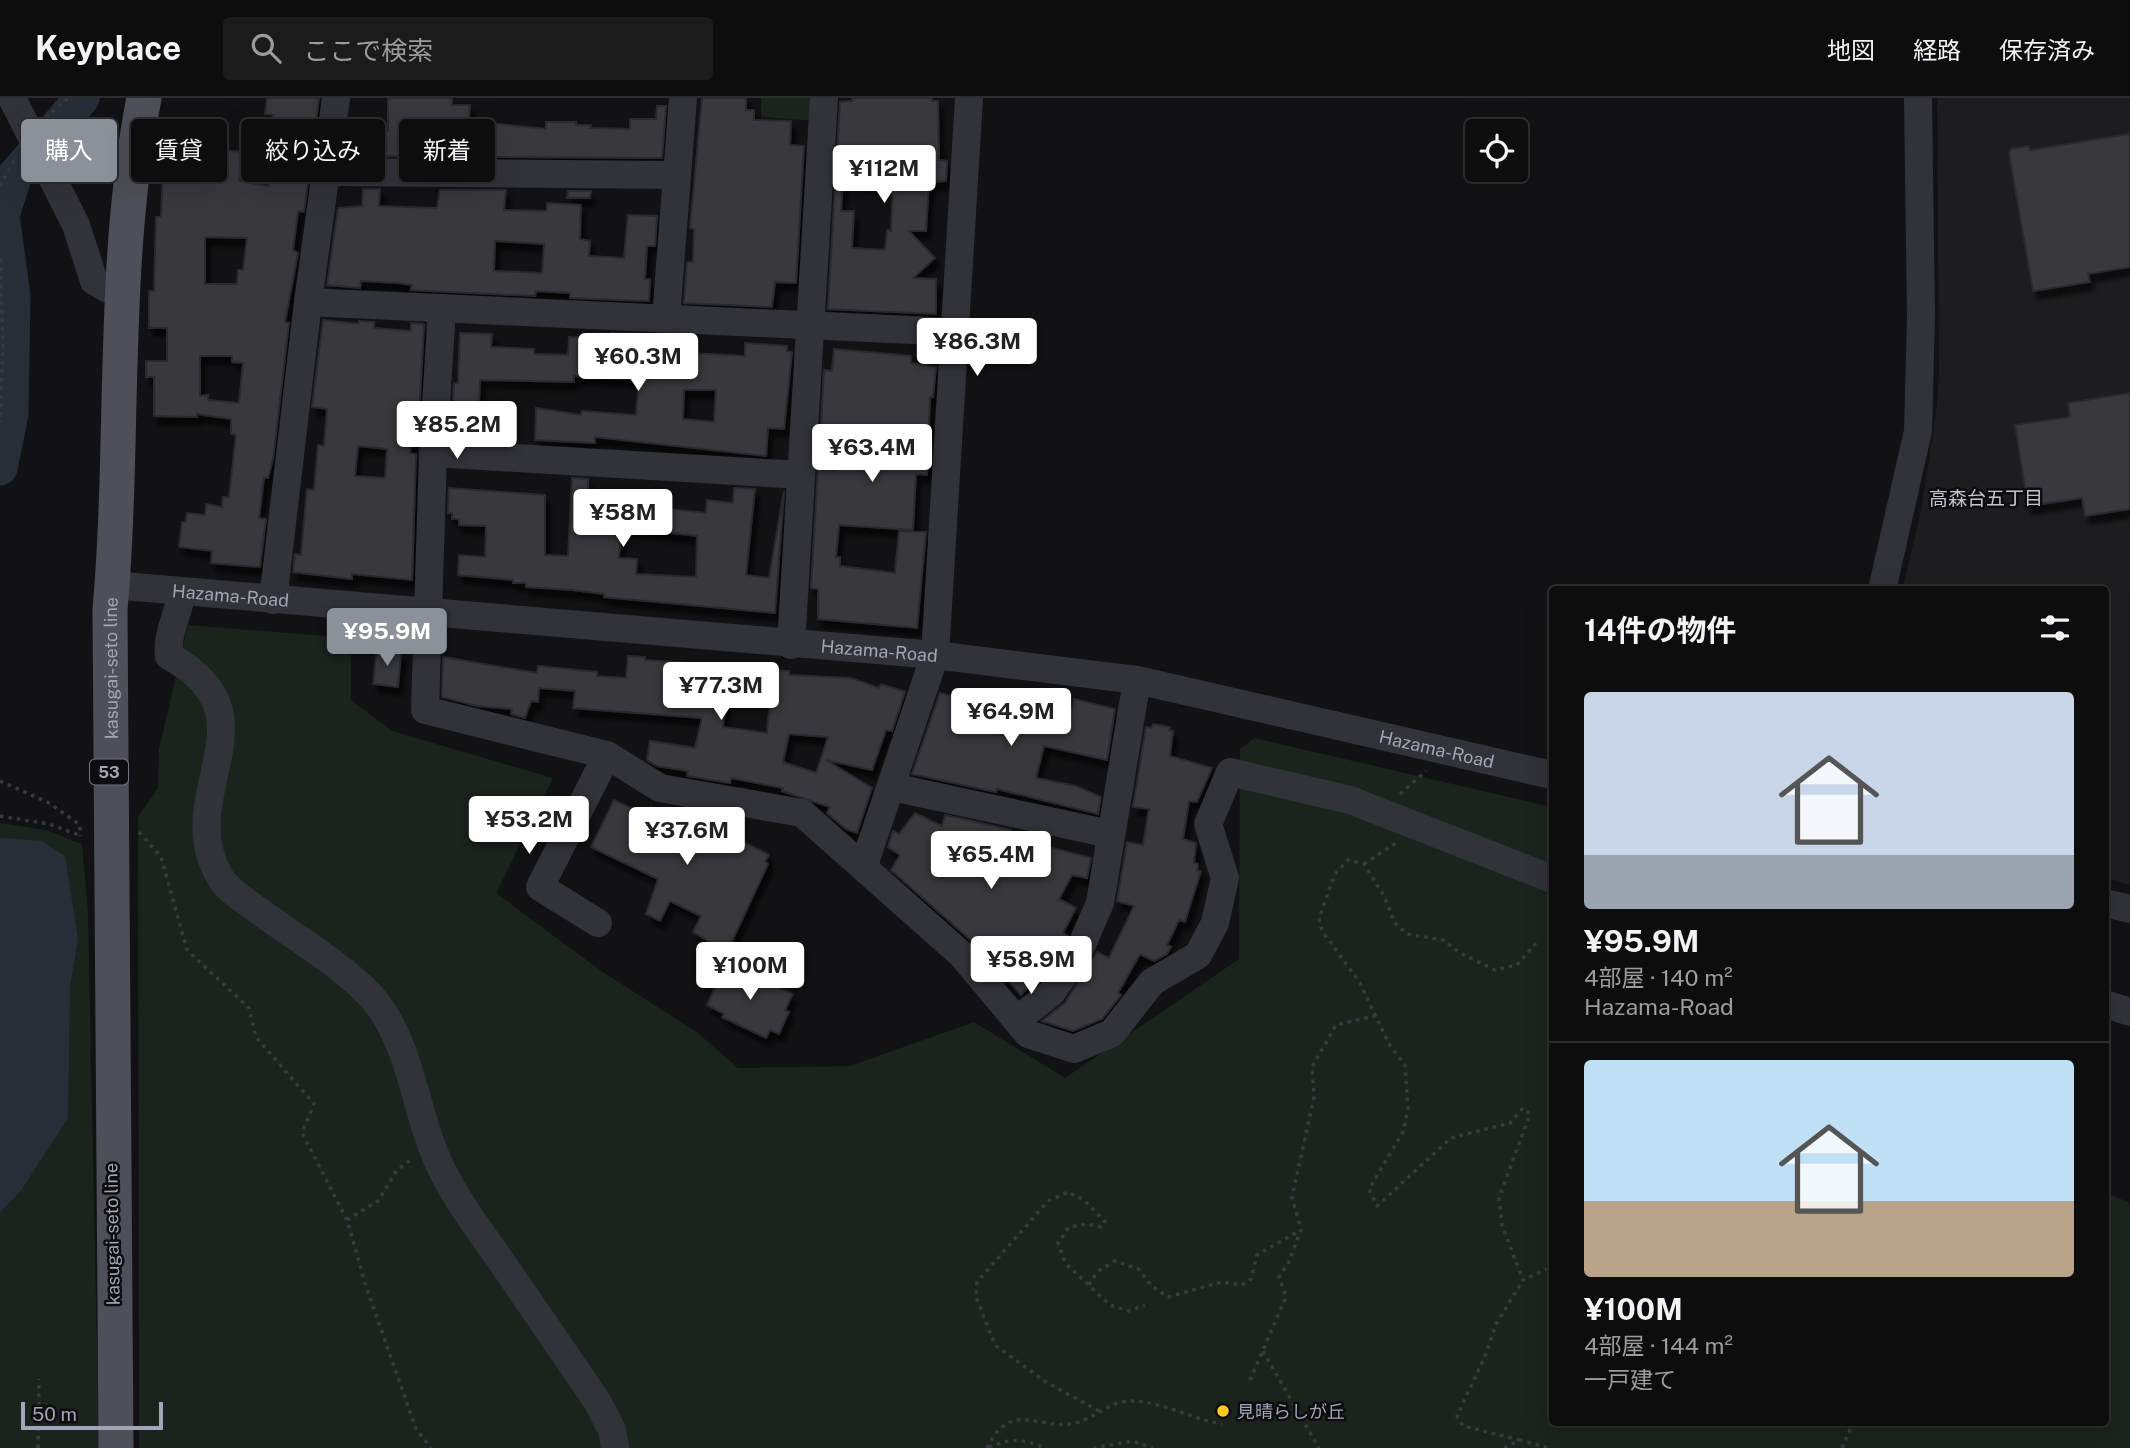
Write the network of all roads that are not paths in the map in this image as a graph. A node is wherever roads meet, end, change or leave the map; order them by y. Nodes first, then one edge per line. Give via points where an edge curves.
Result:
1 (12, 98) edge
2 (144, 98) edge
3 (337, 98) edge
4 (683, 98) edge
5 (824, 98) edge
6 (969, 98) edge
7 (1918, 98) edge
8 (334, 119) edge
9 (385, 172) edge
10 (677, 175) junction
11 (326, 182) edge
12 (120, 291) junction
13 (308, 302) junction
14 (442, 308) junction
15 (666, 318) junction
16 (809, 324) junction
17 (956, 332) junction
18 (433, 453) junction
19 (801, 475) junction
20 (112, 585) junction
21 (1883, 586) edge
22 (182, 591) junction
23 (273, 600) junction
24 (428, 613) junction
25 (791, 645) junction
26 (935, 655) junction
27 (1137, 680) junction
28 (607, 755) junction
29 (1549, 774) edge
30 (892, 787) junction
31 (1110, 834) junction
32 (864, 865) junction
33 (1549, 878) edge
34 (2109, 904) edge
35 (2130, 909) edge
36 (598, 923) dead end
37 (2109, 1005) edge
38 (2130, 1012) edge
39 (1018, 1019) junction
40 (116, 1448) edge
41 (615, 1448) edge

1 - 12 street via 76,225 94,281
2 - 12 main road, kasugai-seto line / 53 via 133,154
3 - 8 street
4 - 10 street
5 - 16 street
6 - 17 street
7 - 21 street via 1918,431
9 - 10 street
10 - 15 street
11 - 13 street
12 - 20 main road, kasugai-seto line / 53
13 - 14 street
13 - 23 street
14 - 15 street
14 - 18 street
15 - 16 street
16 - 17 street
16 - 19 street
17 - 26 street
18 - 19 street
18 - 24 street
19 - 25 street
20 - 22 street, Hazama-Road
20 - 40 main road, kasugai-seto line / 53 via 93,832
22 - 23 street, Hazama-Road
22 - 41 street via 167,641 169,656 193,670 211,690 223,726 206,815 207,849 221,879 358,983 379,1006 399,1045 430,1145 453,1192 597,1401 612,1430
23 - 24 street, Hazama-Road
24 - 25 street, Hazama-Road
24 - 28 street via 425,710
25 - 26 street, Hazama-Road
26 - 27 street, Hazama-Road
26 - 30 street
27 - 29 street, Hazama-Road
27 - 31 street
28 - 32 street via 660,788 802,813
28 - 36 street via 540,887
30 - 31 street
30 - 32 street
31 - 39 street via 1100,903 1076,958 1051,993
32 - 39 street via 962,955
33 - 39 street via 1350,800 1230,772 1208,824 1225,878 1215,923 1198,955 1152,982 1112,1032 1074,1049 1028,1034
34 - 35 street
37 - 38 street

